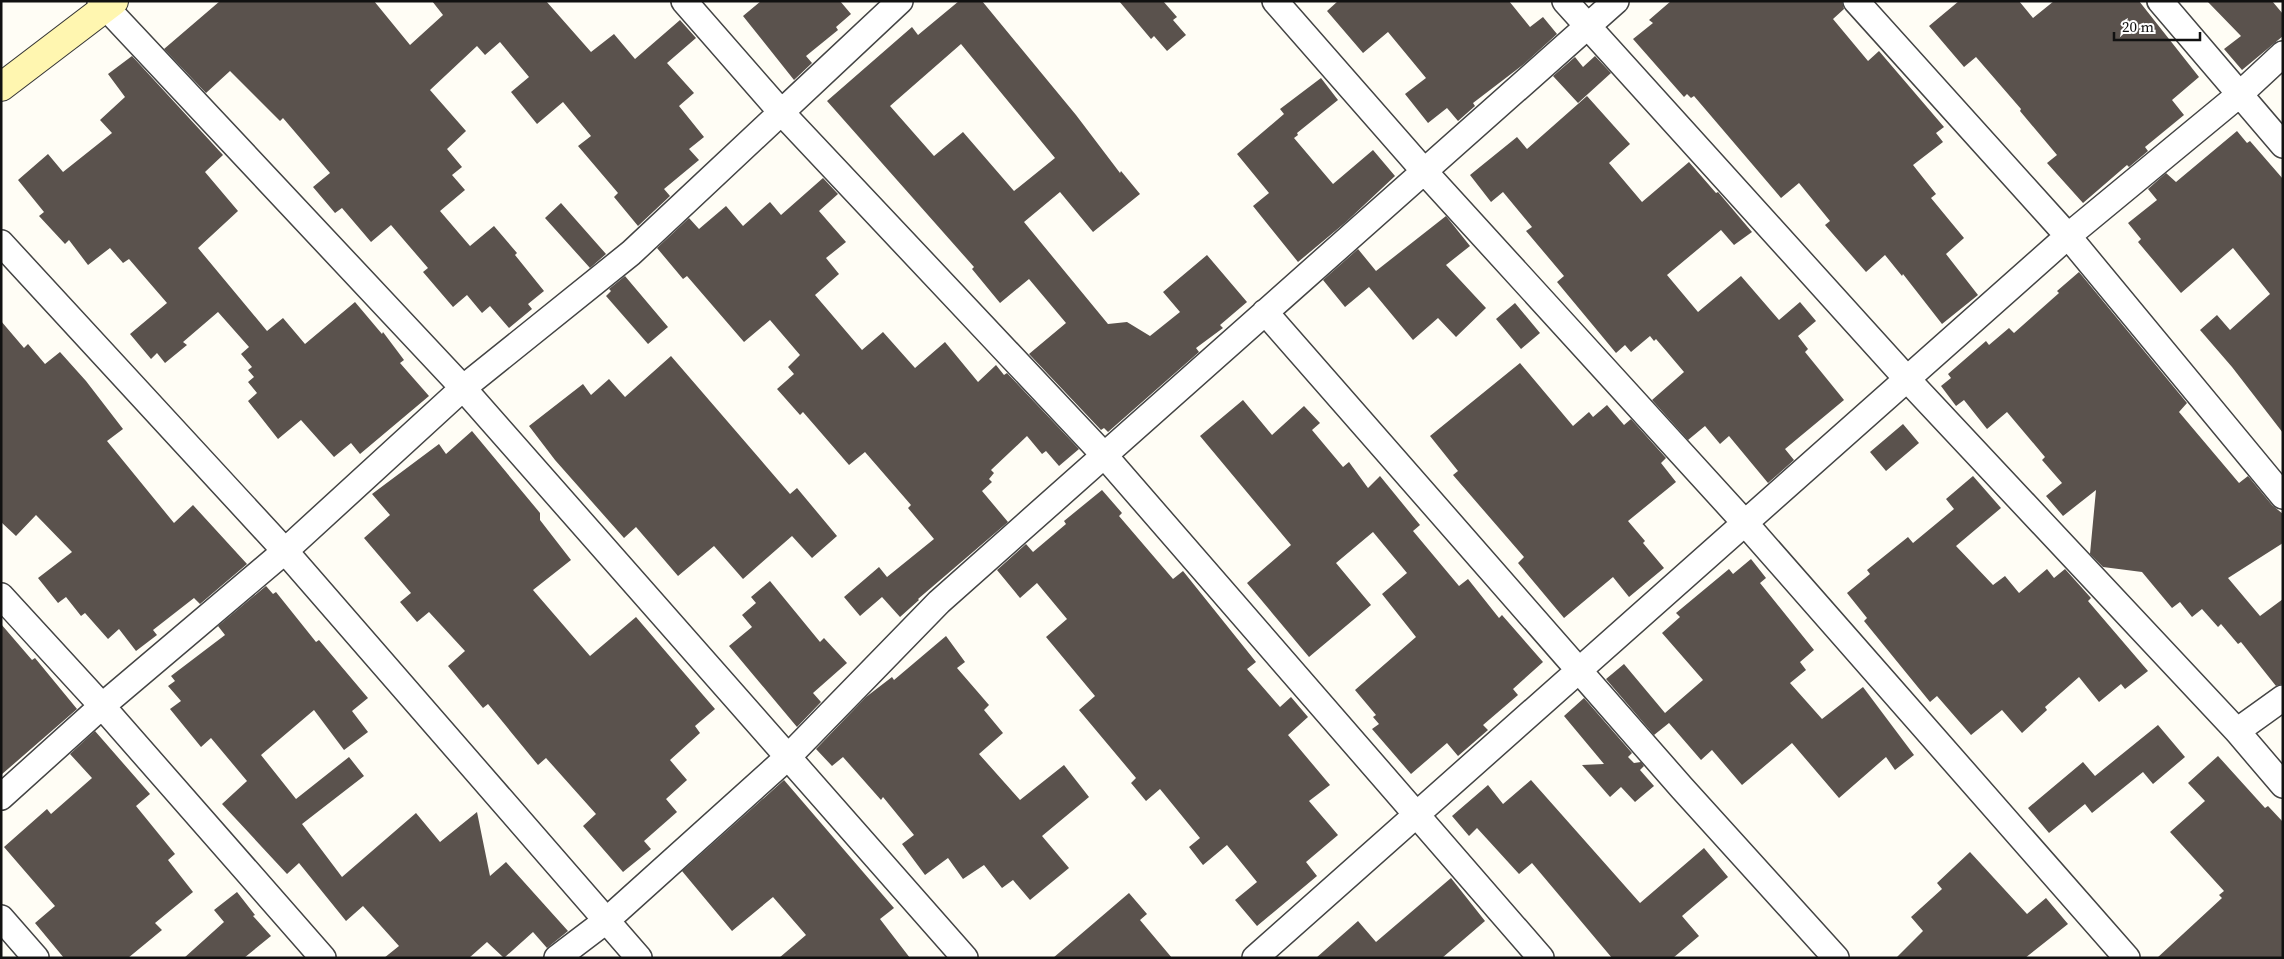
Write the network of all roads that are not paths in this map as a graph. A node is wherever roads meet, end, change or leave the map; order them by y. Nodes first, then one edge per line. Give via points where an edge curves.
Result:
1 (684, 1) edge
2 (900, 1) edge
3 (1275, 1) edge
4 (1565, 1) edge
5 (1616, 1) edge
6 (1856, 1) edge
7 (2160, 1) edge
8 (107, 4) edge
9 (1587, 27) junction
10 (2283, 54) edge
11 (1, 88) edge
12 (2240, 94) junction
13 (782, 113) junction
14 (2283, 145) edge
15 (1424, 171) junction
16 (2068, 236) junction
17 (1, 243) edge
18 (1265, 312) junction
19 (1907, 379) junction
20 (463, 388) junction
21 (1104, 455) junction
22 (2283, 496) edge
23 (1744, 523) junction
24 (285, 551) junction
25 (1, 596) edge
26 (1578, 671) junction
27 (2283, 698) edge
28 (102, 706) junction
29 (2237, 732) junction
30 (788, 757) junction
31 (2283, 785) edge
32 (1, 797) edge
33 (1416, 815) junction
34 (1, 918) edge
35 (607, 920) junction
36 (36, 958) edge
37 (323, 958) edge
38 (557, 958) edge
39 (639, 958) edge
40 (965, 958) edge
41 (1255, 958) edge
42 (1541, 958) edge
43 (1836, 958) edge
44 (2126, 958) edge

1 - 13 street
2 - 13 street
3 - 15 street
4 - 9 street
5 - 9 street
6 - 16 street
7 - 12 street
8 - 11 street
8 - 20 street
9 - 15 street
9 - 19 street
10 - 12 street
12 - 14 street
12 - 16 street
13 - 20 street via 630,253
13 - 21 street
15 - 18 street
15 - 23 street
16 - 19 street
16 - 22 street
17 - 24 street
18 - 21 street
18 - 26 street
19 - 23 street
19 - 29 street
20 - 24 street
20 - 30 street
21 - 30 street via 939,602
21 - 33 street
23 - 26 street
23 - 44 street
24 - 28 street
24 - 35 street
25 - 28 street
26 - 33 street
26 - 43 street
27 - 29 street
28 - 32 street
28 - 37 street
29 - 31 street
30 - 35 street
30 - 40 street
33 - 41 street
33 - 42 street
34 - 36 street
35 - 38 street
35 - 39 street

